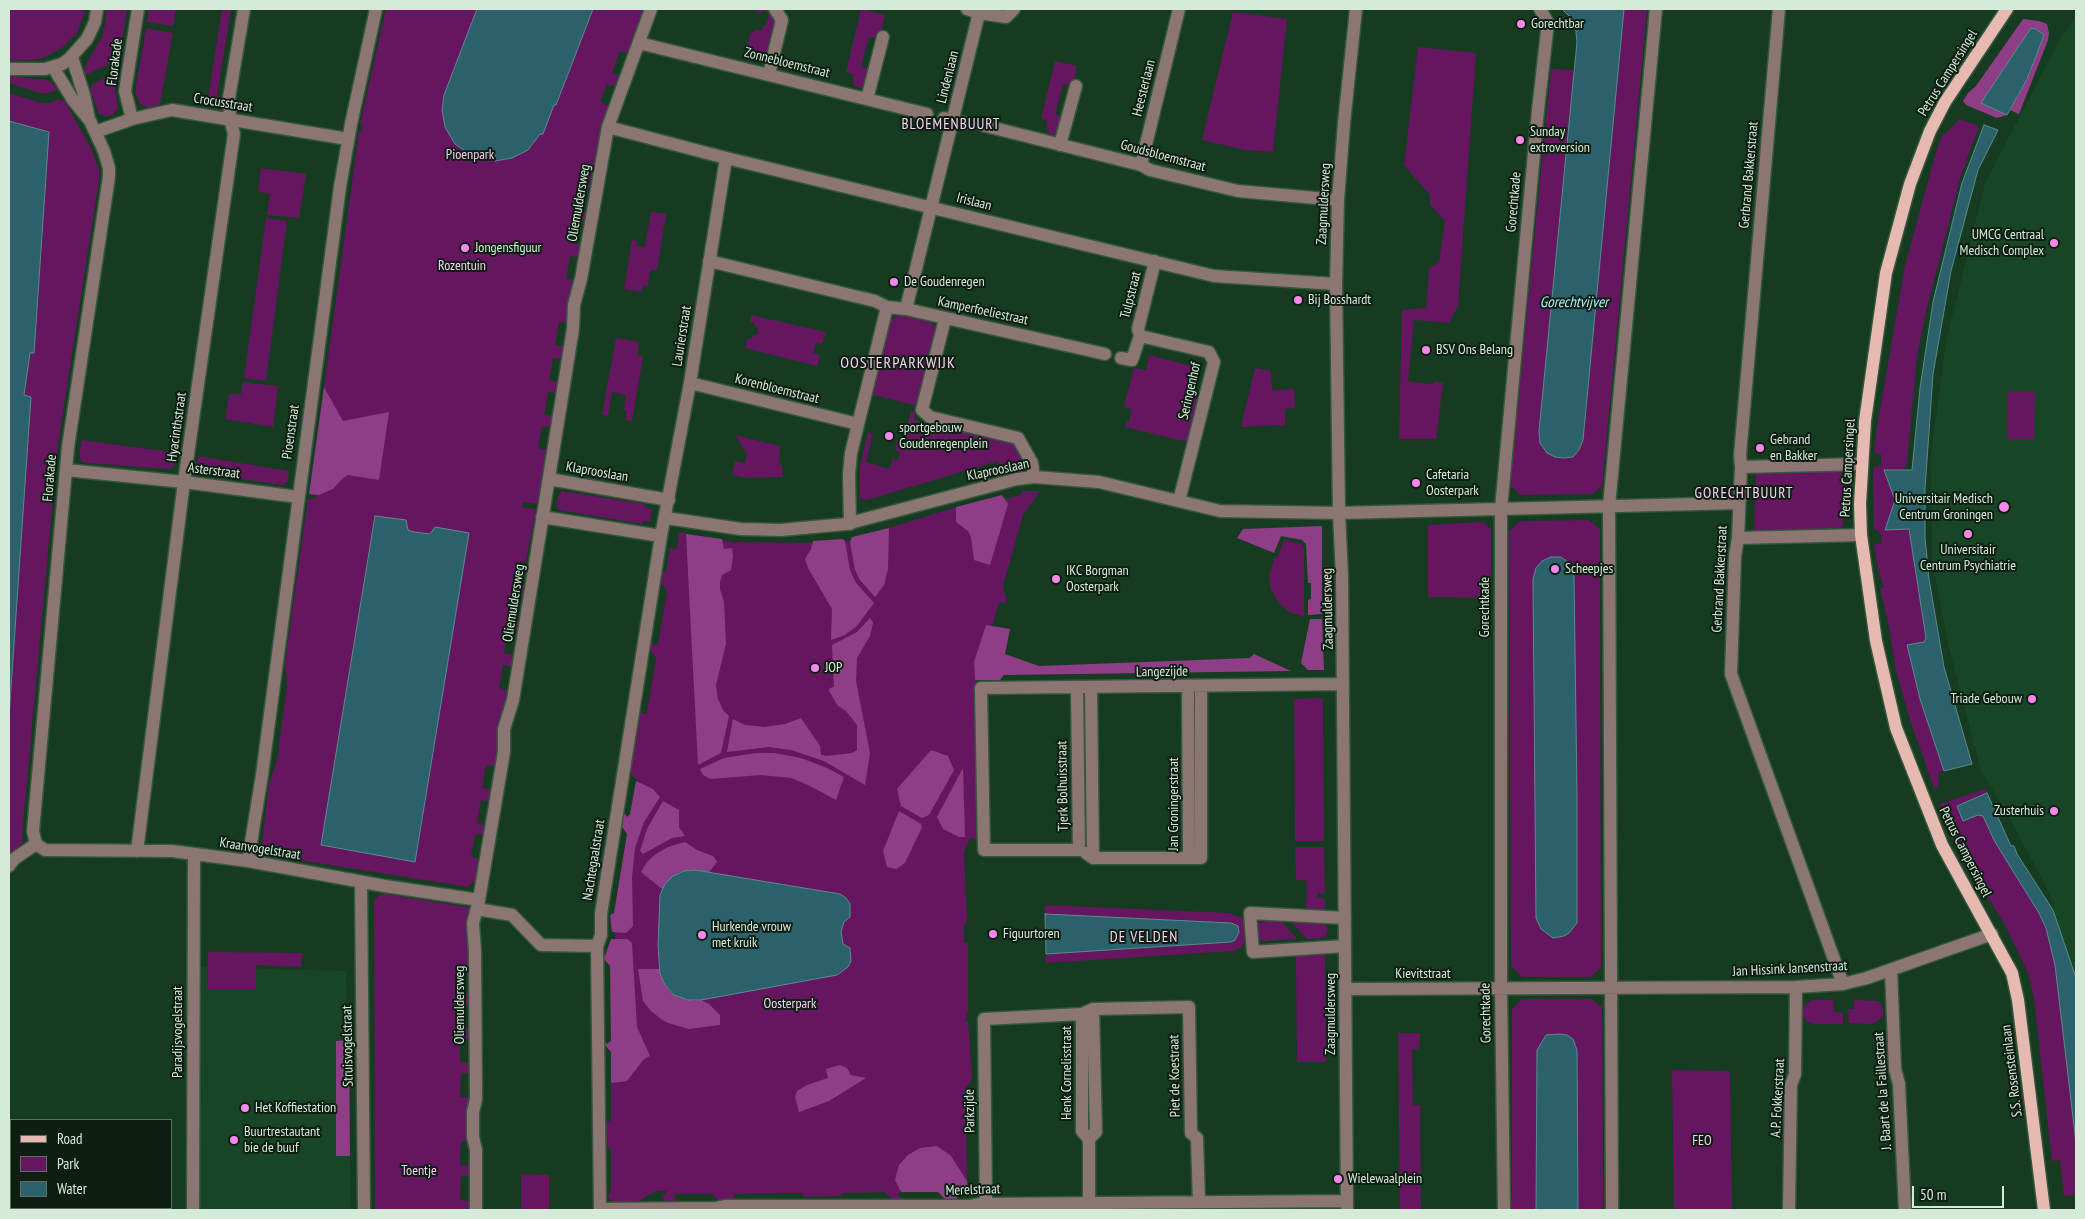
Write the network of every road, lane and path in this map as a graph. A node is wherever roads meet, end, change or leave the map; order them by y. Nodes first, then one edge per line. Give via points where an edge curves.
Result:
1 (97, 9) edge
2 (138, 9) edge
3 (244, 9) edge
4 (376, 9) edge
5 (652, 9) edge
6 (775, 9) edge
7 (1014, 9) edge
8 (1356, 9) edge
9 (1540, 9) edge
10 (1656, 9) edge
11 (1779, 9) edge
12 (2007, 9) edge
13 (973, 11) edge
14 (1178, 13) edge
15 (883, 37) dead end
16 (639, 43) junction
17 (72, 57) junction
18 (53, 67) junction
19 (9, 69) edge
20 (769, 74) junction
21 (1076, 86) dead end
22 (867, 99) junction
23 (927, 114) dead end
24 (132, 119) junction
25 (230, 119) junction
26 (948, 120) junction
27 (965, 123) dead end
28 (982, 125) dead end
29 (92, 126) junction
30 (608, 127) junction
31 (348, 139) junction
32 (1060, 145) junction
33 (726, 158) junction
34 (1141, 165) junction
35 (1338, 200) junction
36 (932, 207) junction
37 (1155, 261) junction
38 (709, 262) junction
39 (1336, 284) junction
40 (887, 307) junction
41 (906, 309) junction
42 (945, 319) junction
43 (1140, 336) junction
44 (1105, 354) dead end
45 (1126, 359) dead end
46 (690, 383) junction
47 (858, 424) junction
48 (1862, 464) junction
49 (1741, 467) junction
50 (66, 470) junction
51 (1034, 477) junction
52 (549, 479) junction
53 (184, 482) junction
54 (298, 497) junction
55 (669, 500) junction
56 (1180, 501) junction
57 (1738, 503) junction
58 (1608, 506) junction
59 (1501, 509) junction
60 (1339, 513) junction
61 (542, 517) junction
62 (666, 518) junction
63 (850, 524) junction
64 (1861, 535) junction
65 (661, 536) junction
66 (1738, 538) junction
67 (1344, 684) junction
68 (1188, 686) junction
69 (1202, 686) junction
70 (1091, 687) junction
71 (1078, 688) junction
72 (36, 844) junction
73 (984, 850) joint
74 (1079, 850) junction
75 (137, 851) junction
76 (194, 855) junction
77 (1093, 858) junction
78 (1189, 858) junction
79 (248, 862) junction
80 (9, 866) edge
81 (362, 882) junction
82 (478, 904) junction
83 (1346, 918) junction
84 (1992, 934) junction
85 (597, 946) junction
86 (1345, 946) junction
87 (1891, 970) junction
88 (1843, 984) junction
89 (1796, 987) junction
90 (1501, 988) junction
91 (1611, 988) junction
92 (1346, 989) junction
93 (1088, 1011) junction
94 (984, 1019) joint
95 (1199, 1202) junction
96 (1089, 1203) junction
97 (986, 1204) junction
98 (1307, 1206) edge
99 (1347, 1206) edge
100 (1000, 1207) edge
101 (970, 1208) edge
102 (193, 1210) edge
103 (364, 1210) edge
104 (476, 1210) edge
105 (600, 1210) edge
106 (1504, 1210) edge
107 (1612, 1210) edge
108 (1789, 1210) edge
109 (1905, 1210) edge
110 (2044, 1210) edge

1 - 17 street via 92,31
2 - 24 street, Florakade via 125,91
3 - 25 street, Hyacinthstraat via 229,98
4 - 31 street, Pioenstraat
5 - 16 street, Oliemuldersweg
6 - 20 street via 782,20
7 - 13 street, Lindenlaan via 1006,16
8 - 35 street, Zaagmuldersweg
9 - 59 street, Gorechtkade via 1548,23
10 - 58 street
11 - 49 street, Gerbrand Bakkerstraat
12 - 48 main road, Petrus Campersingel via 1945,102 1910,184 1886,273 1864,421
13 - 26 street, Lindenlaan
14 - 34 street, Heesterlaan
15 - 22 street
16 - 20 street, Zonnebloemstraat
16 - 30 street, Oliemuldersweg
17 - 18 street
17 - 29 street, Florakade
18 - 19 street
18 - 29 street, Florakade
20 - 22 street, Zonnebloemstraat
21 - 32 street
22 - 23 street, Zonnebloemstraat
24 - 25 street, Crocusstraat via 172,110
24 - 29 street, Crocusstraat
25 - 31 street, Crocusstraat
25 - 53 street, Hyacinthstraat via 234,134
26 - 27 street
26 - 36 street, Lindenlaan
28 - 32 street, Goudsbloemstraat
29 - 50 street, Florakade via 104,151 109,177
30 - 33 street, Irislaan
30 - 52 street, Oliemuldersweg via 574,305
31 - 54 street, Pioenstraat
32 - 34 street, Goudsbloemstraat
33 - 36 street, Irislaan
33 - 38 street, Laurierstraat
34 - 35 street, Goudsbloemstraat via 1238,191
35 - 39 street, Zaagmuldersweg
36 - 37 street, Irislaan
36 - 41 street, Lindenlaan
37 - 39 street, Irislaan via 1214,276
37 - 43 street, Tulpstraat via 1138,329
38 - 40 street, Kamperfoeliestraat via 874,301
38 - 46 street, Laurierstraat
39 - 60 street, Zaagmuldersweg
40 - 41 street, Kamperfoeliestraat
40 - 47 street
41 - 42 street, Kamperfoeliestraat
42 - 44 street, Kamperfoeliestraat
42 - 51 street via 922,410 930,418 1018,438 1032,463
43 - 45 street
43 - 56 street, Seringenhof via 1209,352 1214,362
46 - 47 street, Korenbloemstraat
46 - 55 street, Laurierstraat
47 - 63 street via 849,475
48 - 49 street
48 - 64 main road, Petrus Campersingel
49 - 57 street, Gerbrand Bakkerstraat
50 - 53 street, Asterstraat
50 - 72 street, Florakade via 33,831
51 - 56 street, Klaprooslaan via 1099,482
51 - 63 street, Klaprooslaan
52 - 55 street, Klaprooslaan
52 - 61 street, Oliemuldersweg
53 - 54 street, Asterstraat
53 - 75 street, Hyacinthstraat
54 - 79 street, Pioenstraat
55 - 62 street, Laurierstraat
56 - 60 street, Klaprooslaan via 1220,511
57 - 58 street, Klaprooslaan
57 - 66 street, Gerbrand Bakkerstraat
58 - 59 street, Klaprooslaan
58 - 91 street
59 - 60 street, Klaprooslaan
59 - 90 street, Gorechtkade
60 - 67 street, Zaagmuldersweg
61 - 65 street
61 - 82 street, Oliemuldersweg via 513,700 504,730 504,752
62 - 63 street, Klaprooslaan via 742,529 781,530
62 - 65 street, Nachtegaalstraat
64 - 66 street
64 - 84 main road, Petrus Campersingel via 1876,642 1896,728 1942,845
65 - 85 street, Nachtegaalstraat
66 - 88 street, Gerbrand Bakkerstraat via 1731,674
67 - 69 street, Langezijde
67 - 83 street, Zaagmuldersweg
68 - 69 street, Langezijde
68 - 70 street, Langezijde
68 - 78 street, Jan Groningerstraat
69 - 78 street, Jan Groningerstraat via 1202,858
70 - 71 street, Langezijde
70 - 77 street, Tjerk Bolhuisstraat
71 - 73 street, Langezijde via 981,688
71 - 74 street, Tjerk Bolhuisstraat
72 - 75 street, Kraanvogelstraat via 45,850
72 - 80 street
73 - 74 street, Tjerk Bolhuisstraat
74 - 77 street
75 - 76 street, Kraanvogelstraat
76 - 79 street, Kraanvogelstraat
76 - 102 street, Paradijsvogelstraat
77 - 78 street
79 - 81 street, Kraanvogelstraat
81 - 82 street, Kraanvogelstraat
81 - 103 street, Struisvogelstraat
82 - 85 street, Kraanvogelstraat via 512,915 541,945
82 - 104 street, Oliemuldersweg via 473,923
83 - 86 street, Zaagmuldersweg
83 - 86 street via 1250,913 1253,952
84 - 87 street, Jan Hissink Jansenstraat
84 - 110 main road, S.S. Rosensteinlaan via 2012,973 2018,1000
85 - 105 street, Nachtegaalstraat
86 - 92 street, Zaagmuldersweg
87 - 88 street, Jan Hissink Jansenstraat
87 - 109 street, J. Baart de la Faillestraat
88 - 89 street, Jan Hissink Jansenstraat
89 - 91 street, Jan Hissink Jansenstraat
89 - 108 street, A.P. Fokkerstraat
90 - 91 street, Jan Hissink Jansenstraat
90 - 92 street, Kievitstraat
90 - 106 street, Gorechtkade
91 - 107 street
92 - 99 street, Zaagmuldersweg
93 - 94 street, Henk Cornelisstraat
93 - 95 street, Piet de Koestraat via 1190,1007 1191,1134 1197,1138
93 - 96 street, Henk Cornelisstraat via 1082,1130 1089,1139
94 - 97 street, Parkzijde
95 - 96 street, Merelstraat
95 - 98 street, Merelstraat via 1253,1201
96 - 100 street, Merelstraat
97 - 100 street, Merelstraat
97 - 101 street, Merelstraat
98 - 99 street, Merelstraat
101 - 105 street, Merelstraat via 755,1206

